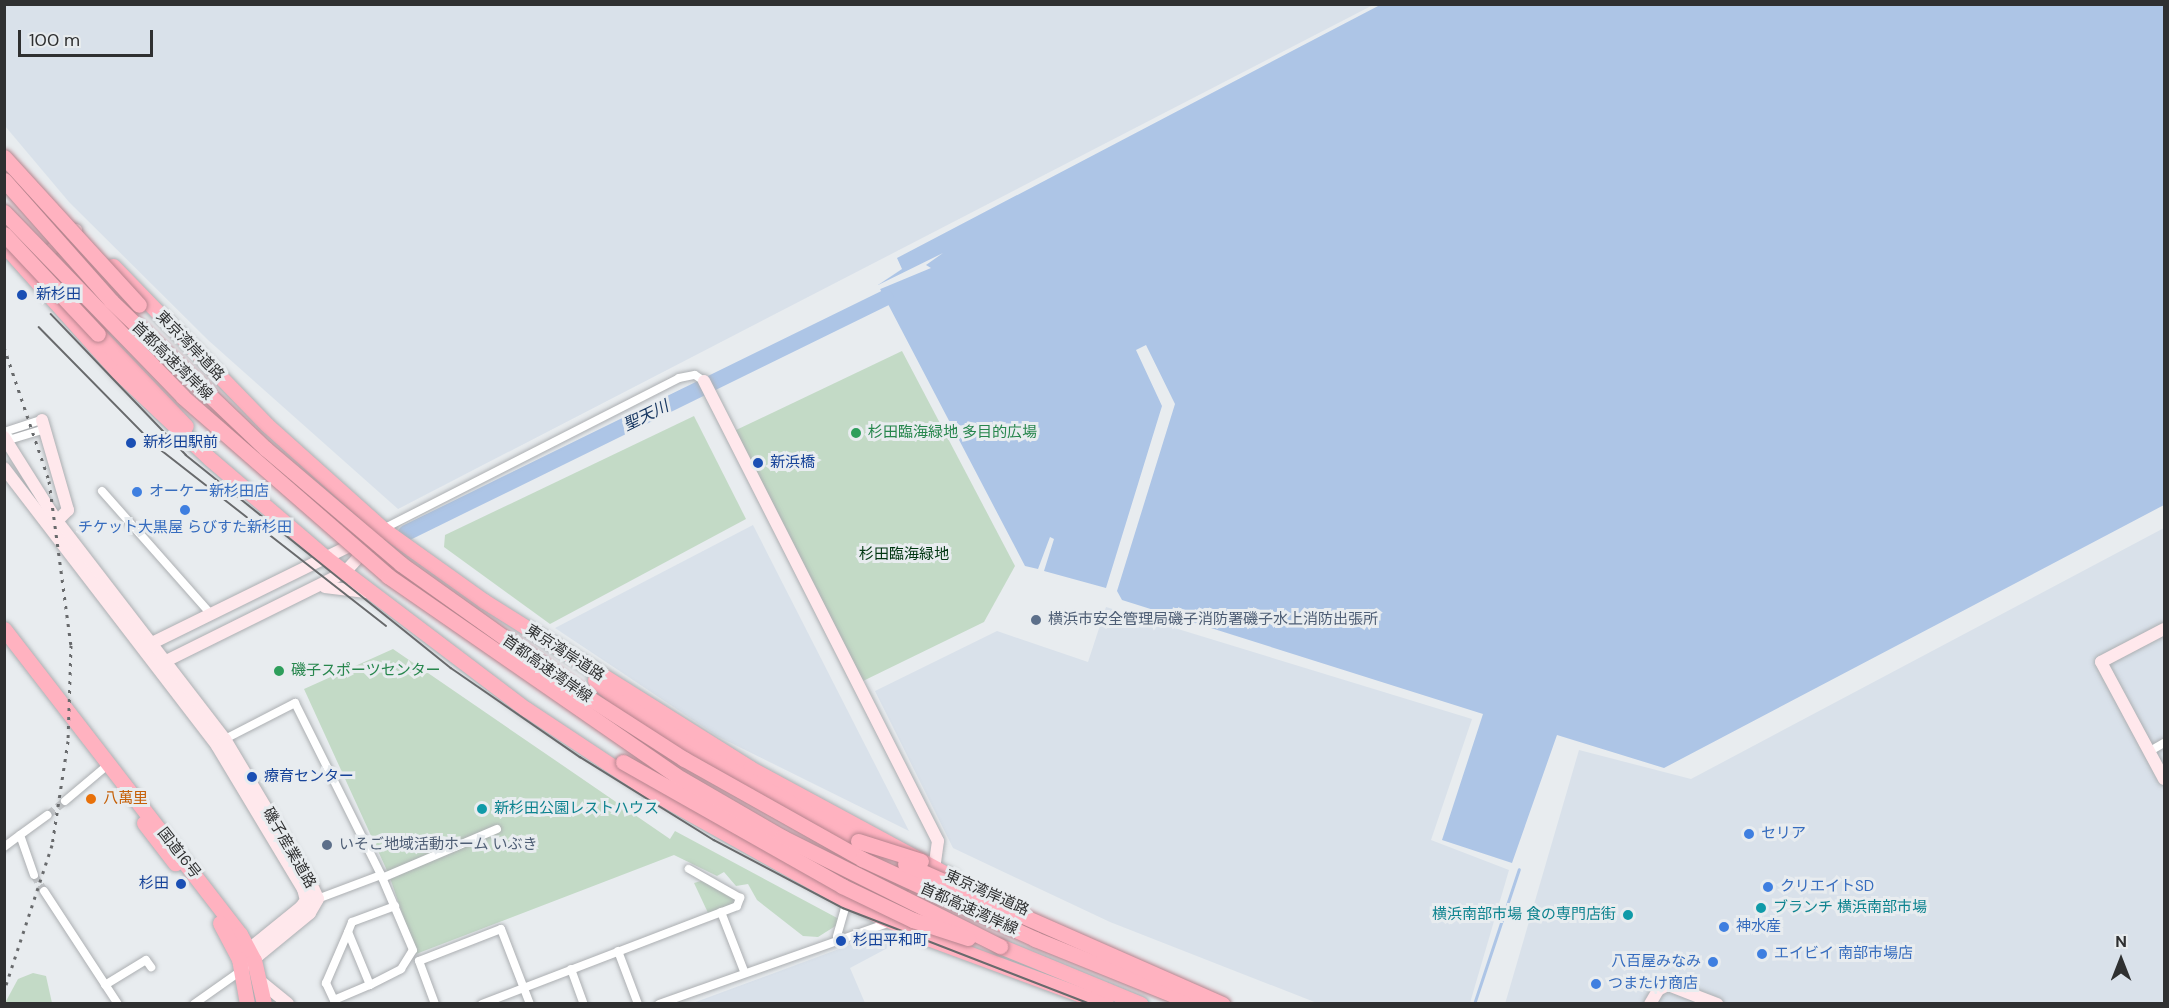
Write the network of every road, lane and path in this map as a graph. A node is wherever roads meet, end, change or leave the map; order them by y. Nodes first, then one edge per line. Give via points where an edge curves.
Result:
1 (4, 155) edge
2 (4, 180) edge
3 (4, 212) edge
4 (76, 230) junction
5 (4, 234) edge
6 (4, 245) edge
7 (25, 270) junction
8 (704, 381) joint
9 (44, 425) joint
10 (267, 425) junction
11 (4, 435) edge
12 (209, 458) junction
13 (4, 468) edge
14 (102, 491) dead end
15 (57, 521) junction
16 (383, 529) junction
17 (326, 558) junction
18 (345, 572) junction
19 (315, 589) junction
20 (380, 599) junction
21 (210, 613) junction
22 (4, 629) edge
23 (2164, 629) edge
24 (4, 643) edge
25 (147, 645) junction
26 (161, 664) junction
27 (581, 664) junction
28 (470, 667) junction
29 (225, 739) junction
30 (2164, 743) edge
31 (2150, 751) junction
32 (106, 767) junction
33 (2164, 779) edge
34 (65, 801) tunnel mouth
35 (48, 815) tunnel mouth
36 (497, 829) dead end
37 (20, 835) junction
38 (4, 847) edge
39 (690, 869) dead end
40 (934, 869) junction
41 (34, 875) tunnel mouth
42 (381, 876) junction
43 (44, 891) tunnel mouth
44 (312, 900) junction
45 (847, 902) junction
46 (395, 906) junction
47 (721, 912) junction
48 (890, 922) junction
49 (348, 932) junction
50 (837, 936) junction
51 (1000, 946) junction
52 (618, 951) junction
53 (251, 954) junction
54 (151, 967) dead end
55 (242, 969) junction
56 (571, 969) junction
57 (744, 971) junction
58 (260, 981) junction
59 (105, 985) junction
60 (370, 985) junction
61 (524, 987) junction
62 (118, 1004) edge
63 (194, 1004) edge
64 (246, 1004) edge
65 (264, 1004) edge
66 (288, 1004) edge
67 (435, 1004) edge
68 (482, 1004) edge
69 (530, 1004) edge
70 (584, 1004) edge
71 (638, 1004) edge
72 (659, 1004) edge
73 (1106, 1004) edge
74 (1140, 1004) edge
75 (1196, 1004) edge
76 (1222, 1004) edge
77 (1230, 1004) edge
78 (1650, 1004) edge
79 (1717, 1004) edge

1 - 4 highway, 東京湾岸道路
1 - 10 highway, bridge via 139,305
2 - 75 highway, 首都高速湾岸線, bridge via 111,301 266,449 401,564 583,694 684,759 862,859 1035,939
3 - 51 highway, 首都高速湾岸線, bridge via 183,397 388,576 675,775 792,842
4 - 7 street
4 - 10 highway, 東京湾岸道路
5 - 12 highway, bridge via 170,406
6 - 7 highway
7 - 12 highway via 118,372
8 - 16 street via 694,375 679,378
8 - 40 street via 935,834 939,850
9 - 11 street via 12,439
9 - 15 street via 68,510
10 - 16 highway, 東京湾岸道路
11 - 15 street, 磯子産業道路
12 - 17 highway
13 - 25 street, 磯子産業道路
14 - 21 street
15 - 25 street, 磯子産業道路
16 - 17 street
16 - 18 street
16 - 27 highway, 東京湾岸道路
17 - 18 highway
17 - 21 street
18 - 19 street
18 - 20 highway
19 - 20 street via 342,585
19 - 26 street
20 - 28 highway
21 - 25 street
22 - 32 highway, 国道16号
23 - 31 street via 2101,662
24 - 32 highway, 国道16号
25 - 26 street, 磯子産業道路
26 - 29 street, 磯子産業道路
26 - 44 street, 磯子産業道路
27 - 40 highway, 東京湾岸道路 via 750,768
27 - 76 highway, bridge via 620,702 858,841
28 - 45 highway via 650,791
28 - 51 highway, bridge via 623,762 842,886 932,928
29 - 42 street via 295,703
29 - 44 street, 磯子産業道路
30 - 31 street
31 - 33 street
32 - 34 street
32 - 53 highway, 国道16号
32 - 55 highway, 国道16号 via 214,915
35 - 37 street
36 - 42 street
37 - 38 street
37 - 41 street
39 - 47 street via 740,898 738,906
40 - 48 street
40 - 77 highway, 東京湾岸道路
42 - 44 street
42 - 46 street
43 - 59 street
44 - 53 street, 磯子産業道路
45 - 48 highway
45 - 50 street
46 - 49 street via 352,922
46 - 60 street via 412,950 401,969
47 - 52 street
47 - 57 street
48 - 50 street
48 - 73 highway
49 - 60 street
49 - 60 street via 326,983 334,1000
50 - 57 street
51 - 74 highway, 首都高速湾岸線
52 - 56 street
52 - 71 street
53 - 55 street
53 - 58 highway, 国道16号
54 - 59 street via 146,960
55 - 58 street
55 - 63 street
55 - 64 highway, 国道16号
56 - 61 street
56 - 70 street
57 - 72 street
58 - 65 highway, 国道16号
58 - 66 street
59 - 62 street
61 - 67 street via 501,930 419,961
61 - 68 street
61 - 69 street
78 - 79 street via 1658,990 1668,985

